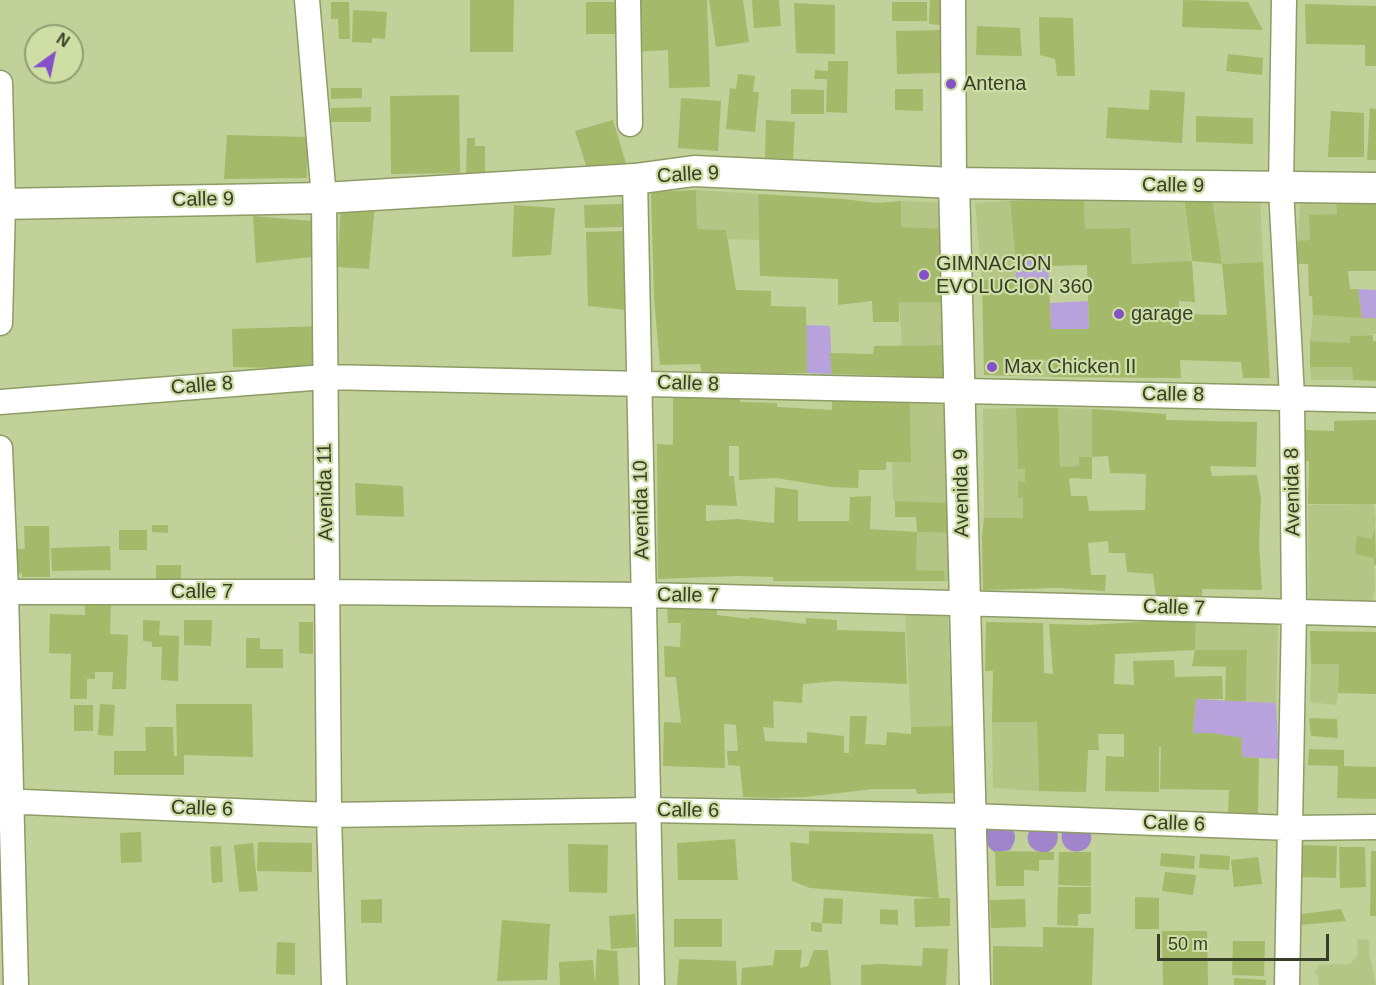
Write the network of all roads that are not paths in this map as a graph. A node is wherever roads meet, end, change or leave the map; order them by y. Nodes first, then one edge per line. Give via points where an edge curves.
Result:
1 (307, 0) edge
2 (628, 0) edge
3 (953, 0) edge
4 (1284, 0) edge
5 (0, 83) edge
6 (630, 124) dead end
7 (635, 179) junction
8 (954, 183) junction
9 (1281, 188) junction
10 (1376, 188) edge
11 (324, 198) junction
12 (2, 204) edge
13 (0, 323) edge
14 (325, 376) junction
15 (639, 383) junction
16 (959, 392) junction
17 (1292, 397) junction
18 (1376, 400) edge
19 (0, 402) edge
20 (0, 448) edge
21 (3, 592) edge
22 (327, 592) junction
23 (644, 595) junction
24 (964, 602) junction
25 (1294, 611) junction
26 (1376, 614) edge
27 (5, 801) edge
28 (649, 810) junction
29 (330, 815) junction
30 (970, 816) junction
31 (1376, 827) edge
32 (1291, 828) junction
33 (16, 985) edge
34 (334, 985) edge
35 (652, 985) edge
36 (975, 985) edge
37 (1287, 985) edge

1 - 11 street, Avenida 11
2 - 6 street
3 - 8 street, Avenida 9
4 - 9 street, Avenida 8
5 - 12 street
7 - 8 street, Calle 9 via 694,171
7 - 11 street, Calle 9
7 - 15 street, Avenida 10
8 - 9 street, Calle 9
8 - 16 street, Avenida 9
9 - 10 street, Calle 9
9 - 17 street, Avenida 8
11 - 12 street, Calle 9
11 - 14 street, Avenida 11
12 - 13 street
14 - 15 street, Calle 8
14 - 19 street, Calle 8
14 - 22 street, Avenida 11
15 - 16 street, Calle 8
15 - 23 street, Avenida 10
16 - 17 street, Calle 8
16 - 24 street, Avenida 9
17 - 18 street, Calle 8
17 - 25 street, Avenida 8
20 - 21 street
21 - 22 street, Calle 7
21 - 27 street
22 - 23 street, Calle 7
22 - 29 street, Avenida 11
23 - 24 street, Calle 7
23 - 28 street, Avenida 10
24 - 25 street, Calle 7
24 - 30 street, Avenida 9
25 - 26 street, Calle 7
25 - 32 street, Avenida 8
27 - 29 street, Calle 6
27 - 33 street
28 - 29 street, Calle 6
28 - 30 street, Calle 6
28 - 35 street, Avenida 10
29 - 34 street, Avenida 11
30 - 32 street, Calle 6
30 - 36 street, Avenida 9
31 - 32 street, Calle 6
32 - 37 street, Avenida 8

